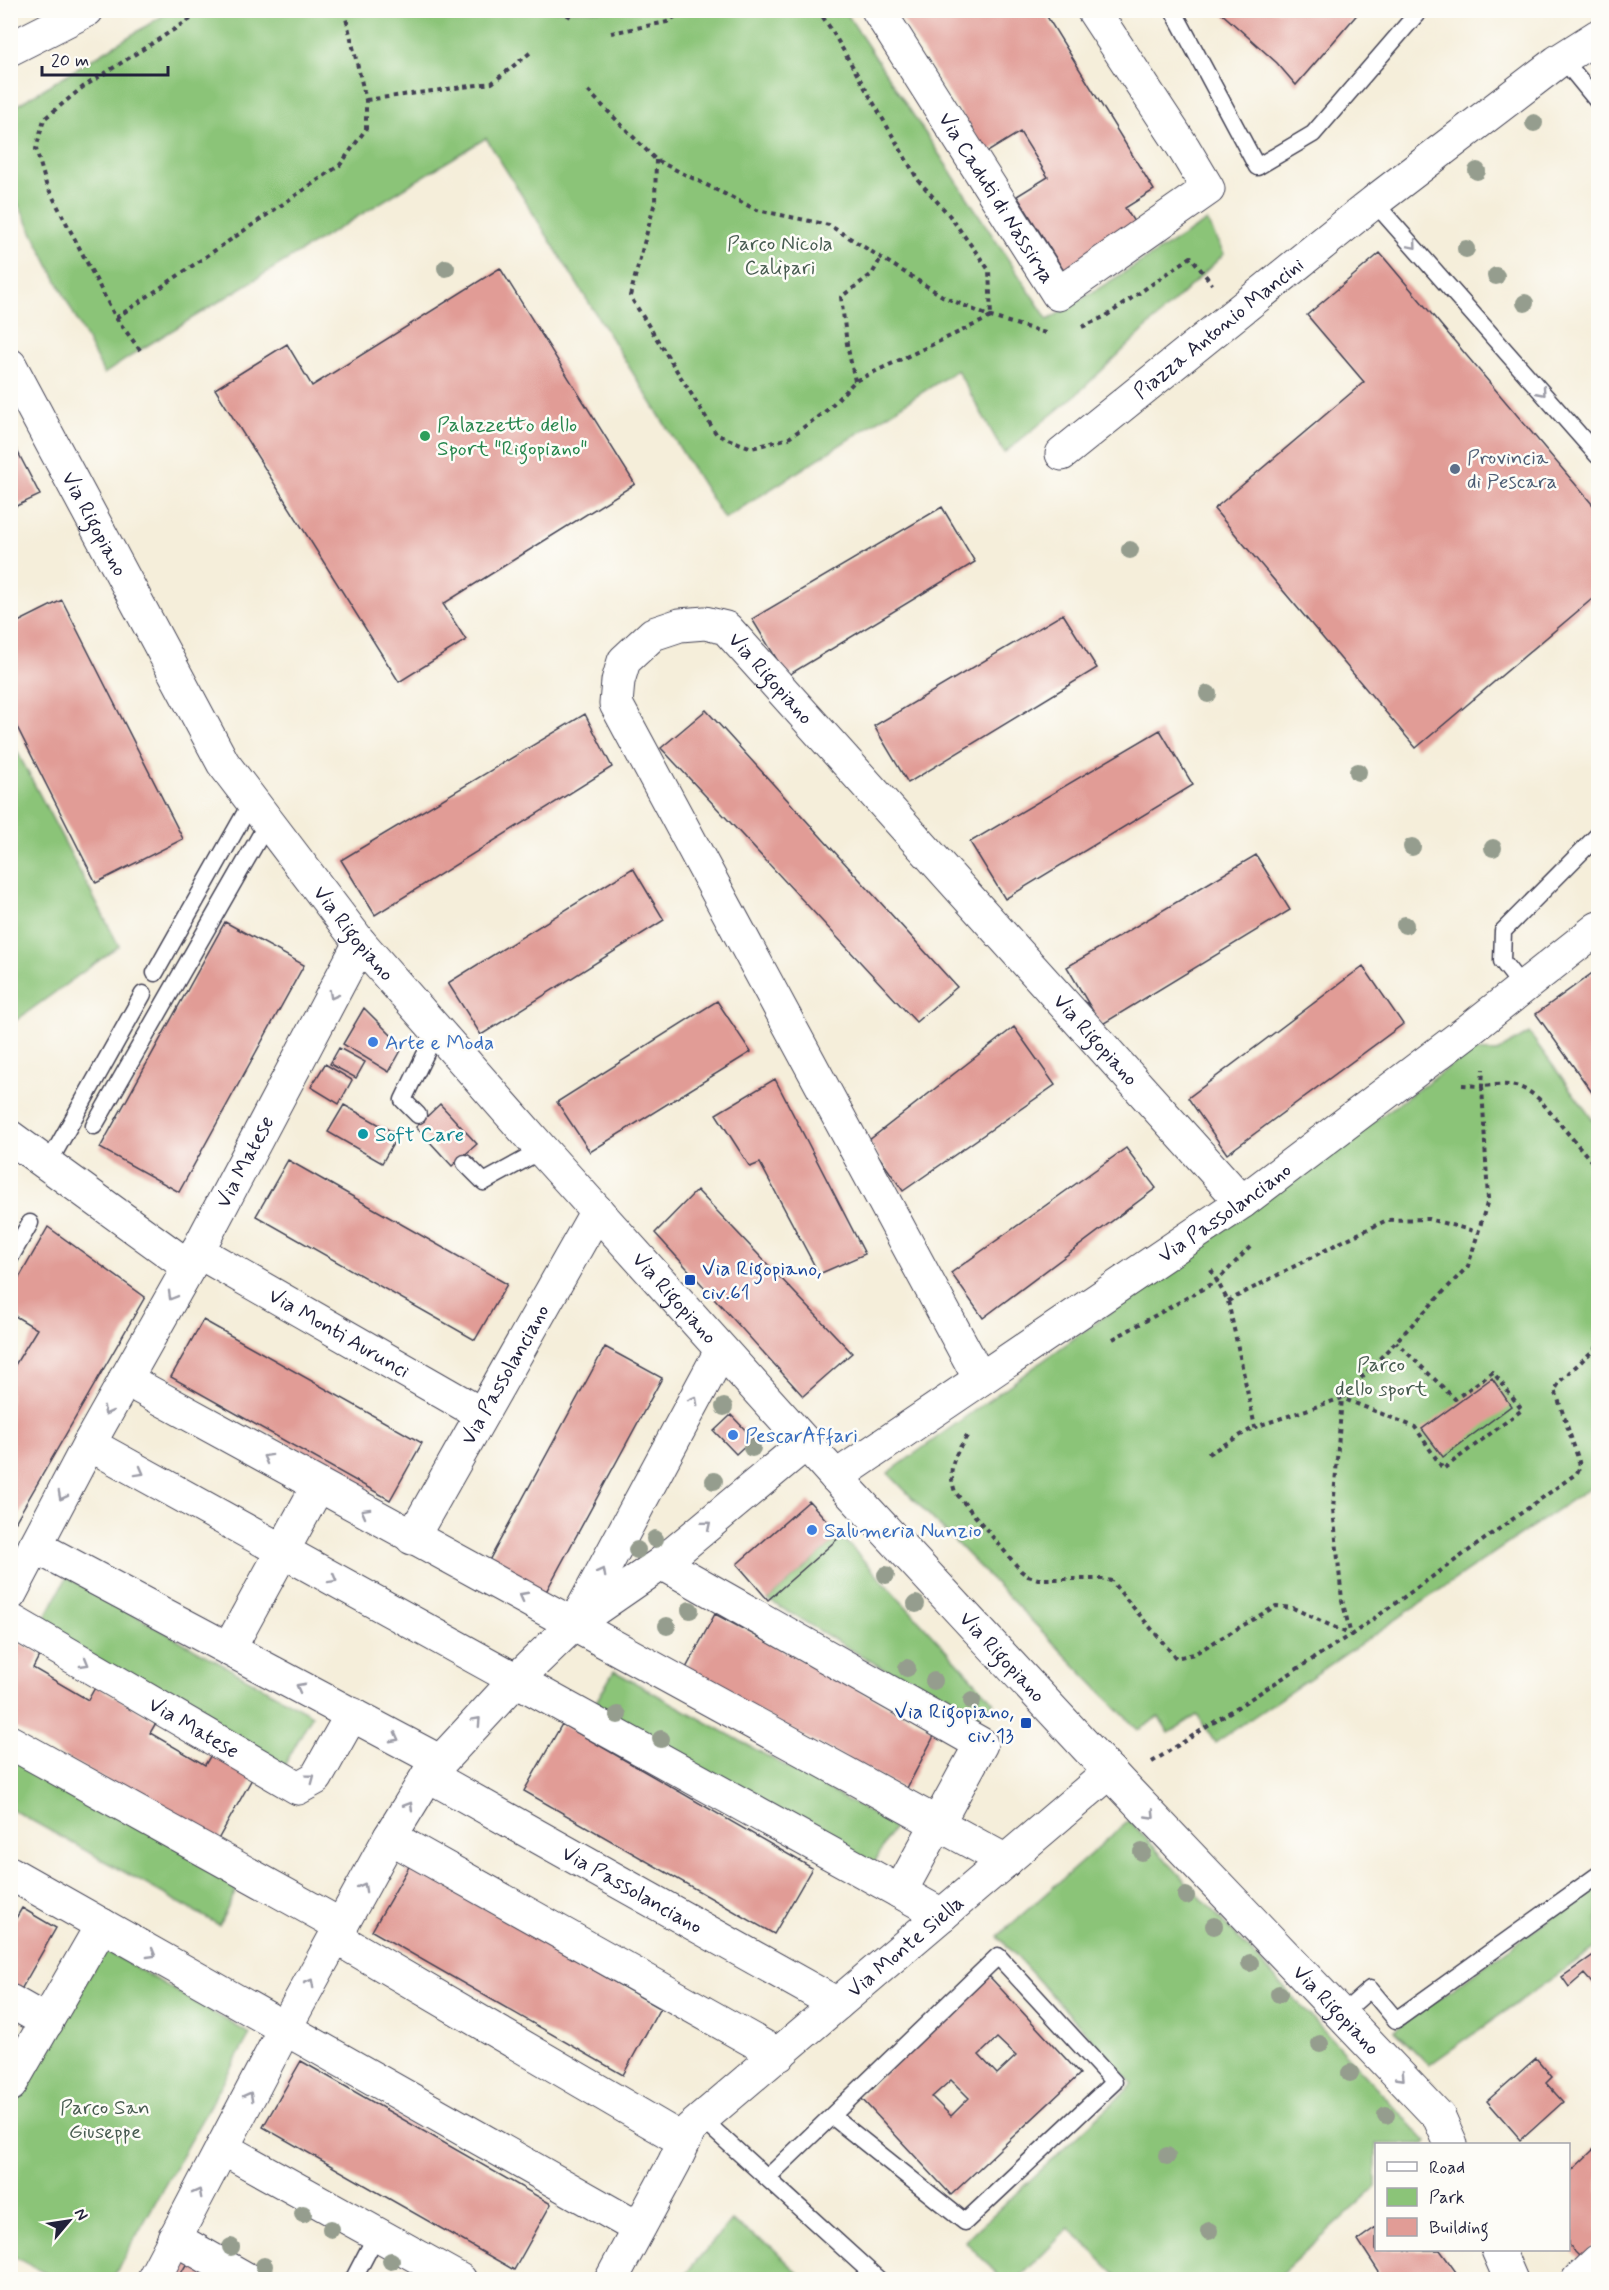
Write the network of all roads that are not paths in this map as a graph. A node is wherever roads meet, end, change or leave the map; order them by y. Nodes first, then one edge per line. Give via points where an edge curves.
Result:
1 (87, 10) edge
2 (878, 10) edge
3 (1093, 10) edge
4 (1173, 10) edge
5 (1420, 10) edge
6 (1599, 36) edge
7 (10, 50) edge
8 (1562, 58) junction
9 (1599, 102) edge
10 (1374, 202) junction
11 (10, 365) edge
12 (1062, 454) dead end
13 (1599, 456) edge
14 (260, 812) junction
15 (1599, 835) edge
16 (1599, 928) edge
17 (360, 943) junction
18 (155, 973) dead end
19 (1523, 988) junction
20 (143, 994) dead end
21 (437, 1030) junction
22 (418, 1115) dead end
23 (94, 1126) dead end
24 (10, 1137) edge
25 (542, 1150) junction
26 (465, 1163) dead end
27 (48, 1164) junction
28 (1242, 1202) junction
29 (597, 1211) junction
30 (30, 1223) dead end
31 (10, 1258) edge
32 (193, 1259) junction
33 (721, 1351) junction
34 (125, 1379) junction
35 (980, 1379) junction
36 (481, 1414) junction
37 (89, 1444) junction
38 (805, 1444) junction
39 (836, 1478) junction
40 (318, 1486) junction
41 (412, 1538) junction
42 (25, 1550) edge
43 (282, 1551) junction
44 (662, 1563) junction
45 (10, 1594) edge
46 (10, 1620) edge
47 (574, 1623) junction
48 (229, 1649) junction
49 (516, 1680) junction
50 (352, 1714) junction
51 (10, 1742) edge
52 (433, 1768) junction
53 (1110, 1772) junction
54 (937, 1823) junction
55 (390, 1837) junction
56 (1006, 1861) junction
57 (10, 1874) edge
58 (1599, 1875) edge
59 (900, 1892) junction
60 (942, 1915) junction
61 (102, 1925) junction
62 (338, 1932) junction
63 (10, 2001) edge
64 (837, 2004) junction
65 (1342, 2014) junction
66 (47, 2022) junction
67 (284, 2030) junction
68 (779, 2055) junction
69 (10, 2085) edge
70 (832, 2116) junction
71 (693, 2130) junction
72 (1451, 2143) edge
73 (222, 2148) junction
74 (767, 2178) junction
75 (638, 2228) junction
76 (377, 2234) junction
77 (174, 2238) junction
78 (1498, 2251) edge
79 (1599, 2261) edge
80 (153, 2280) edge
81 (248, 2280) edge
82 (353, 2280) edge
83 (460, 2280) edge
84 (611, 2280) edge
85 (879, 2280) edge
86 (1511, 2280) edge
87 (1578, 2280) edge

1 - 7 street
2 - 3 street, Via Caduti di Nassirya via 1058,294 1208,189
4 - 5 lane via 1257,167 1313,134
6 - 8 street, Piazza Antonio Mancini
8 - 9 lane
8 - 10 street, Piazza Antonio Mancini
10 - 12 street, Piazza Antonio Mancini
10 -> 13 lane
11 - 14 street, Via Rigopiano via 223,763
14 - 17 street, Via Rigopiano
14 - 18 lane
14 - 23 lane
15 - 19 lane via 1503,932 1502,961
16 - 19 street, Via Passolanciano
17 - 21 street, Via Rigopiano
17 -> 32 street, Via Matese
19 - 28 street, Via Passolanciano
20 - 27 lane
21 - 22 lane via 403,1100
21 - 25 street, Via Rigopiano
24 - 27 street, Via Monti Aurunci
25 - 26 lane via 484,1182
25 - 29 street, Via Rigopiano
27 - 32 street, Via Monti Aurunci
28 - 35 street, Via Passolanciano
28 - 35 street, Via Rigopiano via 726,628 705,622 653,634 624,661 616,704
29 - 33 street, Via Rigopiano
29 - 36 street, Via Passolanciano
30 - 31 lane
32 -> 34 street, Via Matese
32 - 36 street, Via Monti Aurunci
33 - 38 street, Via Rigopiano
47 -> 33 street
34 -> 37 street, Via Matese
40 -> 34 street
35 - 39 street, Via Passolanciano
36 - 41 street, Via Passolanciano
37 -> 42 street, Via Matese
37 -> 43 street
38 - 39 street, Via Rigopiano
44 -> 38 street
39 - 53 street, Via Rigopiano
41 -> 40 street
40 - 43 street
47 -> 41 street
42 - 45 street, Via Matese
42 - 48 street
43 - 48 street
43 -> 49 street
44 - 47 street
44 - 54 street via 981,1744
46 -> 50 street, Via Matese via 298,1788 316,1778
47 - 49 street
47 - 54 street
50 -> 48 street
52 -> 49 street
49 - 59 street
50 -> 52 street
51 - 62 street
55 -> 52 street
52 - 64 street, Via Passolanciano
53 - 56 street, Via Monte Siella
53 -> 65 street, Via Rigopiano
54 - 56 street
54 - 59 street
62 -> 55 street
55 - 68 street
56 - 60 street, Via Monte Siella
57 - 61 street
58 - 65 lane via 1396,2020 1370,1989
59 - 60 street
60 - 64 street, Via Monte Siella
61 - 66 street
61 -> 67 street
67 -> 62 street
62 - 71 street
63 - 66 street
64 - 68 street, Via Monte Siella
65 -> 72 street, Via Rigopiano via 1439,2117
66 - 69 street
73 -> 67 street
67 - 75 street
68 - 71 street, Via Monte Siella
70 - 70 lane via 965,2222 1113,2082 998,1956
70 - 74 lane
71 - 74 lane
71 - 75 street, Via Monte Siella
73 - 76 street
77 -> 73 street
74 - 85 lane
75 - 84 street, Via Monte Siella
76 - 82 lane
76 - 83 street
77 - 80 street
77 - 81 street
78 - 86 street
79 - 87 street

